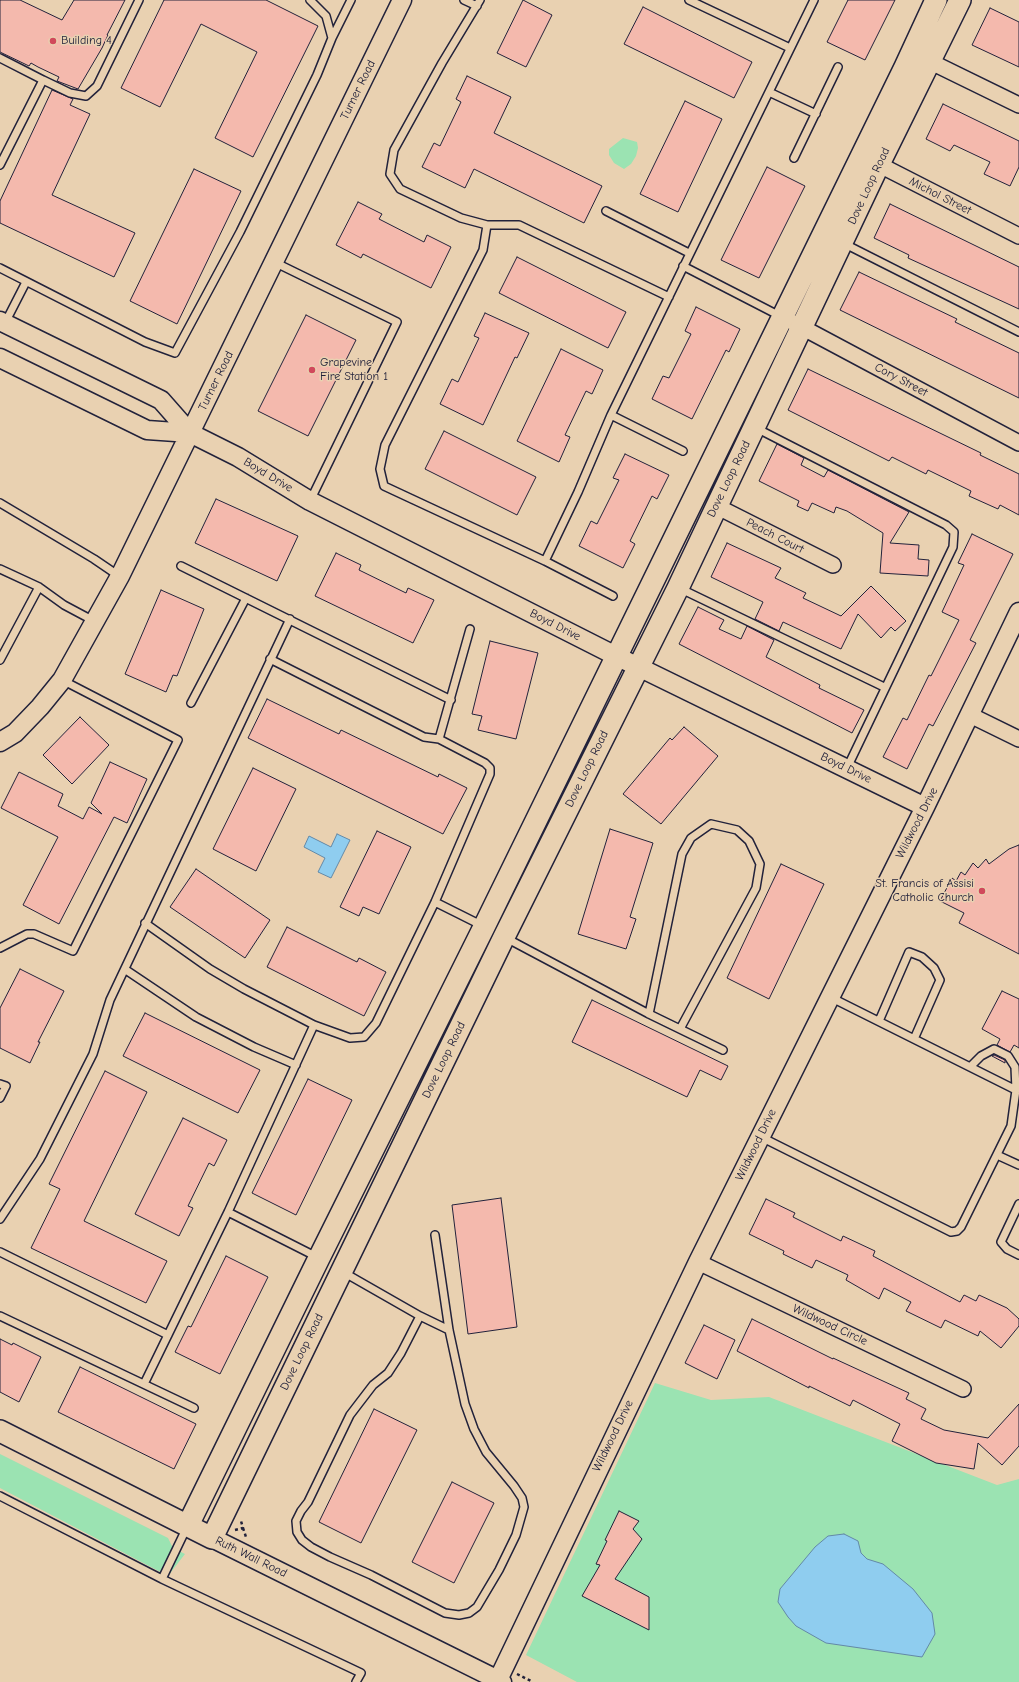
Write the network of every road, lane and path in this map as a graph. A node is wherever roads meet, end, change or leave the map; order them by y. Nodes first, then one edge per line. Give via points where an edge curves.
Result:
1 (139, 0) edge
2 (310, 0) edge
3 (351, 0) edge
4 (402, 0) edge
5 (464, 0) edge
6 (689, 0) edge
7 (936, 0) edge
8 (960, 0) edge
9 (811, 1) edge
10 (479, 3) edge
11 (332, 38) junction
12 (790, 48) junction
13 (0, 58) edge
14 (929, 61) junction
15 (838, 67) dead end
16 (43, 80) junction
17 (769, 92) junction
18 (1019, 105) edge
19 (816, 114) junction
20 (794, 158) dead end
21 (870, 160) junction
22 (0, 165) edge
23 (606, 212) dead end
24 (487, 225) junction
25 (1019, 236) edge
26 (842, 243) junction
27 (689, 253) junction
28 (274, 262) junction
29 (683, 266) junction
30 (0, 268) edge
31 (26, 282) junction
32 (669, 298) junction
33 (782, 317) junction
34 (2, 324) edge
35 (802, 328) junction
36 (1019, 332) edge
37 (0, 358) edge
38 (611, 415) junction
39 (754, 427) junction
40 (190, 432) junction
41 (1019, 443) edge
42 (683, 451) dead end
43 (310, 501) junction
44 (0, 503) edge
45 (716, 506) junction
46 (545, 561) junction
47 (834, 565) dead end
48 (181, 566) dead end
49 (0, 569) edge
50 (120, 576) junction
51 (40, 587) junction
52 (678, 588) junction
53 (613, 596) dead end
54 (246, 598) junction
55 (1019, 612) edge
56 (290, 619) junction
57 (94, 622) junction
58 (470, 629) dead end
59 (616, 656) junction
60 (270, 659) junction
61 (0, 660) edge
62 (638, 666) junction
63 (62, 680) junction
64 (884, 687) junction
65 (451, 700) junction
66 (191, 703) dead end
67 (970, 715) junction
68 (439, 739) junction
69 (1019, 739) edge
70 (0, 742) edge
71 (846, 768) junction
72 (925, 807) junction
73 (434, 902) junction
74 (145, 923) junction
75 (484, 926) junction
76 (504, 937) junction
77 (0, 948) edge
78 (126, 970) junction
79 (830, 997) junction
80 (649, 1014) junction
81 (878, 1021) junction
82 (314, 1025) junction
83 (680, 1029) junction
84 (914, 1039) junction
85 (723, 1050) dead end
86 (296, 1065) junction
87 (970, 1067) junction
88 (0, 1084) edge
89 (1016, 1090) junction
90 (0, 1098) edge
91 (760, 1137) junction
92 (997, 1155) junction
93 (1019, 1165) edge
94 (1019, 1204) edge
95 (228, 1212) junction
96 (0, 1219) edge
97 (435, 1236) dead end
98 (0, 1252) edge
99 (1019, 1254) edge
100 (319, 1258) junction
101 (698, 1262) junction
102 (341, 1270) junction
103 (0, 1316) edge
104 (420, 1316) junction
105 (449, 1330) junction
106 (168, 1335) junction
107 (144, 1384) junction
108 (963, 1388) dead end
109 (194, 1408) dead end
110 (0, 1431) edge
111 (0, 1496) edge
112 (188, 1525) junction
113 (212, 1538) junction
114 (162, 1579) junction
115 (500, 1681) edge
116 (356, 1682) edge

1 - 16 lane via 97,86 86,96 70,93
2 - 11 lane via 326,16
3 - 11 lane
4 - 28 street, Turner Road
5 - 10 lane
6 - 12 lane
7 - 21 main road, Dove Loop Road
8 - 14 main road, Dove Loop Road
9 - 12 lane
10 - 24 lane via 394,150 390,174 400,190 461,218
11 - 31 lane via 317,75 240,232 175,353 145,342
12 - 17 lane
13 - 16 lane
14 - 18 street
14 - 21 main road, Dove Loop Road
15 - 19 lane
16 - 22 lane
17 - 19 lane
17 - 27 lane
19 - 20 lane
21 - 25 street, Michol Street
21 - 26 main road, Dove Loop Road
21 - 33 main road, Dove Loop Road
23 - 27 lane
24 - 32 lane via 519,225
24 - 46 lane via 483,250 386,445 380,469 384,486
26 - 35 main road, Dove Loop Road
26 - 36 lane
27 - 29 lane
28 - 40 street, Turner Road
28 - 43 lane via 397,322
29 - 32 lane
29 - 33 lane
30 - 31 lane
31 - 34 lane
32 - 38 lane
33 - 35 street, Cory Street
33 - 59 main road, Dove Loop Road
34 - 40 street, Boyd Drive via 161,400
35 - 39 main road, Dove Loop Road
35 - 41 street, Cory Street
37 - 40 street, Boyd Drive via 148,430
38 - 42 lane
38 - 46 lane
39 - 45 main road, Dove Loop Road
39 - 64 lane via 946,525 954,532 952,547
40 - 43 street, Boyd Drive
40 - 50 street, Turner Road
43 - 59 street, Boyd Drive
44 - 50 lane
45 - 47 street, Peach Court
45 - 52 main road, Dove Loop Road
46 - 53 lane
48 - 54 lane
49 - 51 lane
50 - 57 street, Turner Road
51 - 57 lane via 64,605
51 - 61 lane
52 - 62 main road, Dove Loop Road
52 - 64 lane
54 - 56 lane
54 - 66 lane
55 - 67 street, Wildwood Drive
56 - 60 lane
56 - 65 lane
57 - 63 street, Turner Road
58 - 65 lane
59 - 62 street, Boyd Drive
59 - 75 main road, Dove Loop Road
60 - 68 lane via 424,737
60 - 74 lane
62 - 71 street, Boyd Drive
62 - 76 main road, Dove Loop Road
63 - 70 street, Turner Road via 25,723
63 - 77 lane via 178,740 73,952 34,934 26,934
64 - 71 lane
65 - 68 lane
67 - 69 street
67 - 72 street, Wildwood Drive
68 - 73 lane via 485,763 490,768 490,774
71 - 72 street, Boyd Drive
72 - 79 street, Wildwood Drive
73 - 75 lane
73 - 82 lane via 376,1023 364,1037 350,1038
74 - 78 lane
74 - 82 lane via 210,969
75 - 76 main road
75 - 100 main road, Dove Loop Road
76 - 80 lane
76 - 102 main road, Dove Loop Road
78 - 86 lane via 196,1017
78 - 96 lane via 110,1000 93,1054 62,1118 40,1158
79 - 81 lane
79 - 91 street, Wildwood Drive
80 - 83 lane
80 - 83 lane via 682,854 692,838 711,824 737,830 749,841 760,864 756,888
81 - 84 lane
81 - 84 lane via 909,952 916,954 930,963 939,974 940,980
82 - 86 lane
83 - 85 lane
84 - 87 lane
86 - 95 lane
87 - 89 lane
87 - 89 lane via 981,1056 994,1049 1008,1056 1015,1067
88 - 90 lane via 6,1086
89 - 92 lane via 1011,1126
91 - 92 lane via 951,1232 961,1227
91 - 101 street, Wildwood Drive
92 - 93 lane
94 - 99 lane via 1001,1242 1007,1249
95 - 100 lane
95 - 106 lane
97 - 105 lane
98 - 106 lane
100 - 102 main road
100 - 112 main road, Dove Loop Road
101 - 108 street, Wildwood Circle
101 - 115 street, Wildwood Drive
102 - 104 lane
102 - 113 main road, Dove Loop Road
103 - 107 lane
104 - 105 lane
104 - 105 lane via 388,1373 373,1385 350,1415 308,1502 296,1521 297,1532 302,1540 330,1558 371,1575 445,1613 460,1615 469,1613 477,1607 496,1576 516,1535 524,1507 522,1498 486,1452 474,1429 465,1404
106 - 107 lane
107 - 109 lane
110 - 112 main road, Ruth Wall Road
111 - 114 lane
112 - 113 main road, Ruth Wall Road
112 - 114 lane
113 - 115 street, Ruth Wall Road
114 - 116 lane via 361,1673

